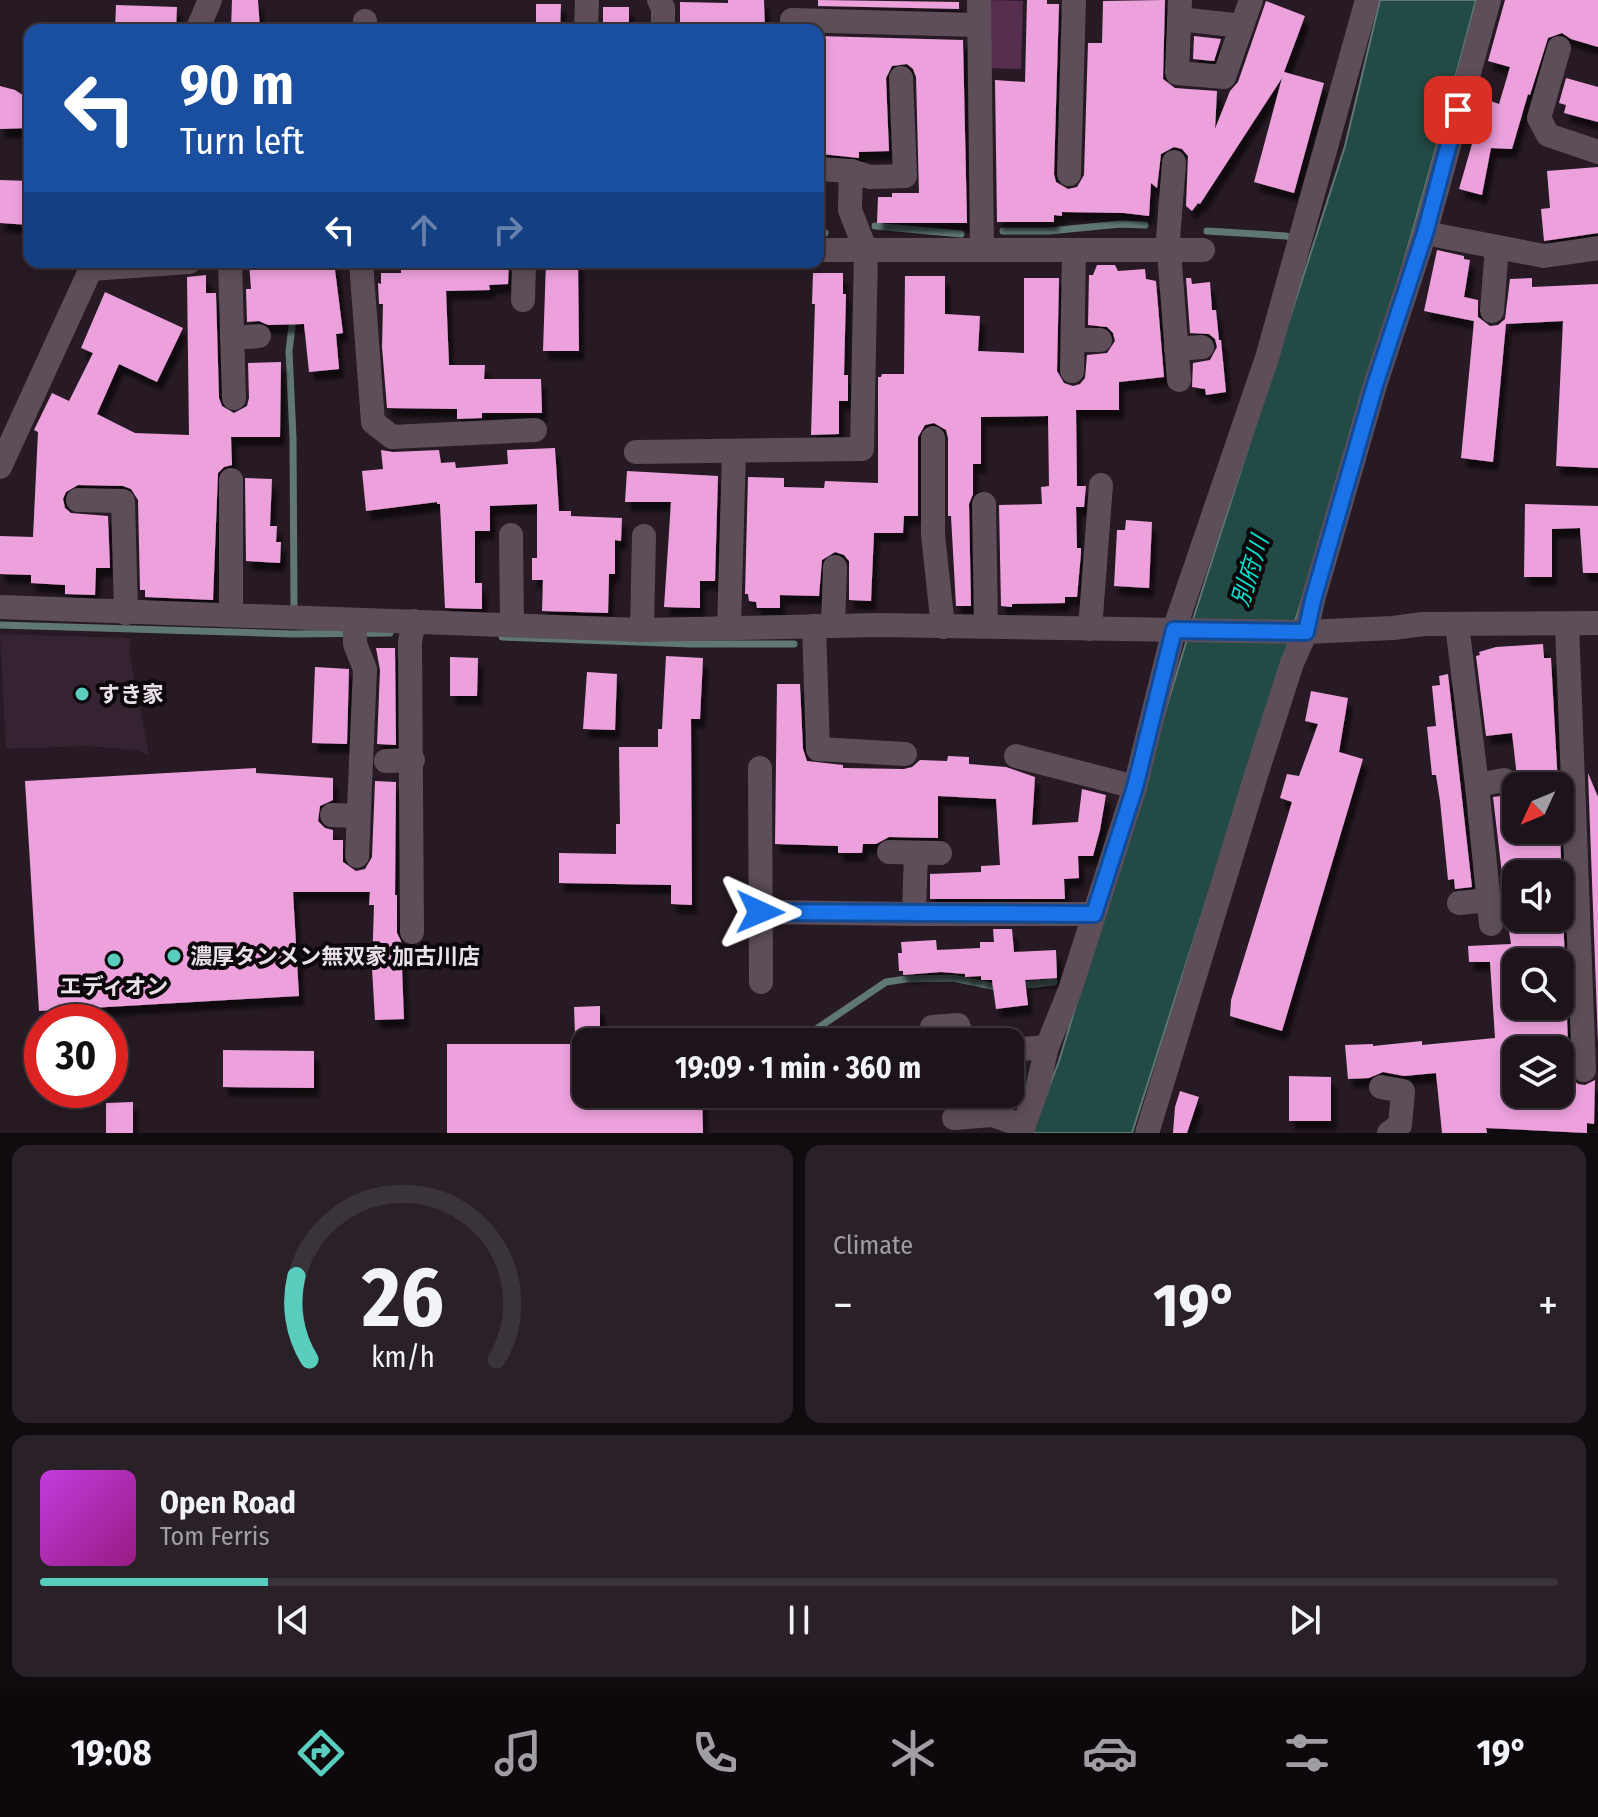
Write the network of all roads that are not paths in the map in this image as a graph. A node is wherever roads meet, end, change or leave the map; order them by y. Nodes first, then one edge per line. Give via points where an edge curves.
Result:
1 (210, 0) edge
2 (587, 0) edge
3 (659, 0) edge
4 (979, 0) edge
5 (1074, 0) edge
6 (1251, 0) edge
7 (1367, 0) edge
8 (1489, 0) edge
9 (1180, 10) edge
10 (792, 17) edge
11 (200, 24) edge
12 (586, 24) edge
13 (663, 24) edge
14 (978, 25) junction
15 (1242, 26) junction
16 (1559, 48) dead end
17 (901, 78) dead end
18 (1598, 152) edge
19 (1174, 162) dead end
20 (824, 169) edge
21 (851, 171) junction
22 (1069, 174) dead end
23 (1425, 233) junction
24 (1169, 236) junction
25 (864, 245) junction
26 (1497, 247) junction
27 (1598, 248) edge
28 (824, 249) edge
29 (982, 250) junction
30 (1203, 250) dead end
31 (1074, 251) junction
32 (91, 268) edge
33 (230, 268) edge
34 (361, 268) edge
35 (524, 268) edge
36 (523, 300) dead end
37 (1492, 311) dead end
38 (259, 336) dead end
39 (232, 338) junction
40 (1073, 340) junction
41 (1100, 340) dead end
42 (1202, 347) dead end
43 (1176, 349) junction
44 (1072, 371) dead end
45 (1179, 380) dead end
46 (234, 398) dead end
47 (535, 430) dead end
48 (933, 438) dead end
49 (734, 451) junction
50 (636, 452) dead end
51 (0, 467) edge
52 (231, 480) dead end
53 (1101, 485) dead end
54 (78, 500) dead end
55 (984, 504) dead end
56 (511, 535) dead end
57 (644, 536) dead end
58 (835, 567) dead end
59 (0, 607) edge
60 (126, 613) junction
61 (231, 614) junction
62 (1598, 623) edge
63 (512, 624) junction
64 (1567, 624) junction
65 (1457, 625) junction
66 (823, 626) junction
67 (986, 626) junction
68 (943, 627) junction
69 (729, 629) junction
70 (1090, 629) junction
71 (642, 630) junction
72 (1174, 630) junction
73 (355, 631) junction
74 (412, 631) junction
75 (1306, 632) junction
76 (905, 754) dead end
77 (1016, 756) dead end
78 (413, 760) junction
79 (386, 761) dead end
80 (760, 768) dead end
81 (1502, 780) edge
82 (1477, 785) junction
83 (1135, 787) junction
84 (332, 815) dead end
85 (358, 816) junction
86 (889, 852) dead end
87 (357, 856) dead end
88 (1459, 903) dead end
89 (760, 912) junction
90 (914, 914) junction
91 (1094, 914) junction
92 (412, 932) dead end
93 (761, 982) dead end
94 (932, 1027) dead end
95 (959, 1028) edge
96 (1047, 1047) junction
97 (1024, 1049) edge
98 (1584, 1070) dead end
99 (1381, 1087) dead end
100 (954, 1118) dead end
101 (1022, 1129) edge
102 (1147, 1133) edge
103 (1389, 1133) edge

1 - 11 street
2 - 12 street
3 - 13 street
4 - 14 street
5 - 22 street
6 - 15 street
7 - 72 street via 1267,358
8 - 23 street
9 - 15 street
9 - 15 street via 1177,73 1224,77
10 - 14 street
14 - 29 street
16 - 18 street via 1539,118 1548,135
17 - 21 street via 905,176 870,177
19 - 24 street
20 - 21 street
21 - 25 street via 850,210
23 - 26 street
23 - 75 street via 1375,385
24 - 30 street
24 - 31 street
24 - 43 street
25 - 28 street
25 - 29 street
25 - 49 street via 862,449
26 - 27 street via 1544,256
26 - 37 street
29 - 31 street
31 - 40 street
32 - 51 street
33 - 39 street
34 - 47 street via 373,422 392,437
35 - 36 street
38 - 39 street
39 - 46 street
40 - 41 street
40 - 44 street
42 - 43 street
43 - 45 street
48 - 68 street via 933,535
49 - 50 street
49 - 69 street
52 - 61 street
53 - 70 street
54 - 60 street via 124,490
55 - 67 street
56 - 63 street
57 - 71 street
58 - 66 street
59 - 60 street
60 - 61 street
61 - 73 street
62 - 64 street
63 - 71 street
63 - 74 street
64 - 65 street
64 - 98 street
65 - 75 street
65 - 82 street
66 - 68 street
66 - 69 street
66 - 76 street via 817,757
67 - 68 street
67 - 70 street
69 - 71 street
70 - 72 street
72 - 75 street
72 - 83 street
73 - 74 street
73 - 85 street via 365,669
74 - 78 street
75 - 102 street via 1257,772
77 - 83 street
78 - 79 street
78 - 92 street via 401,860
80 - 89 street via 751,802
81 - 82 street
82 - 88 street via 1490,912
83 - 91 street
84 - 85 street
85 - 87 street
86 - 90 street via 928,853
89 - 90 street
89 - 93 street
90 - 91 street
91 - 96 street
94 - 95 street
96 - 97 street
96 - 101 street
99 - 103 street via 1403,1091 1400,1125
100 - 101 street via 992,1115

